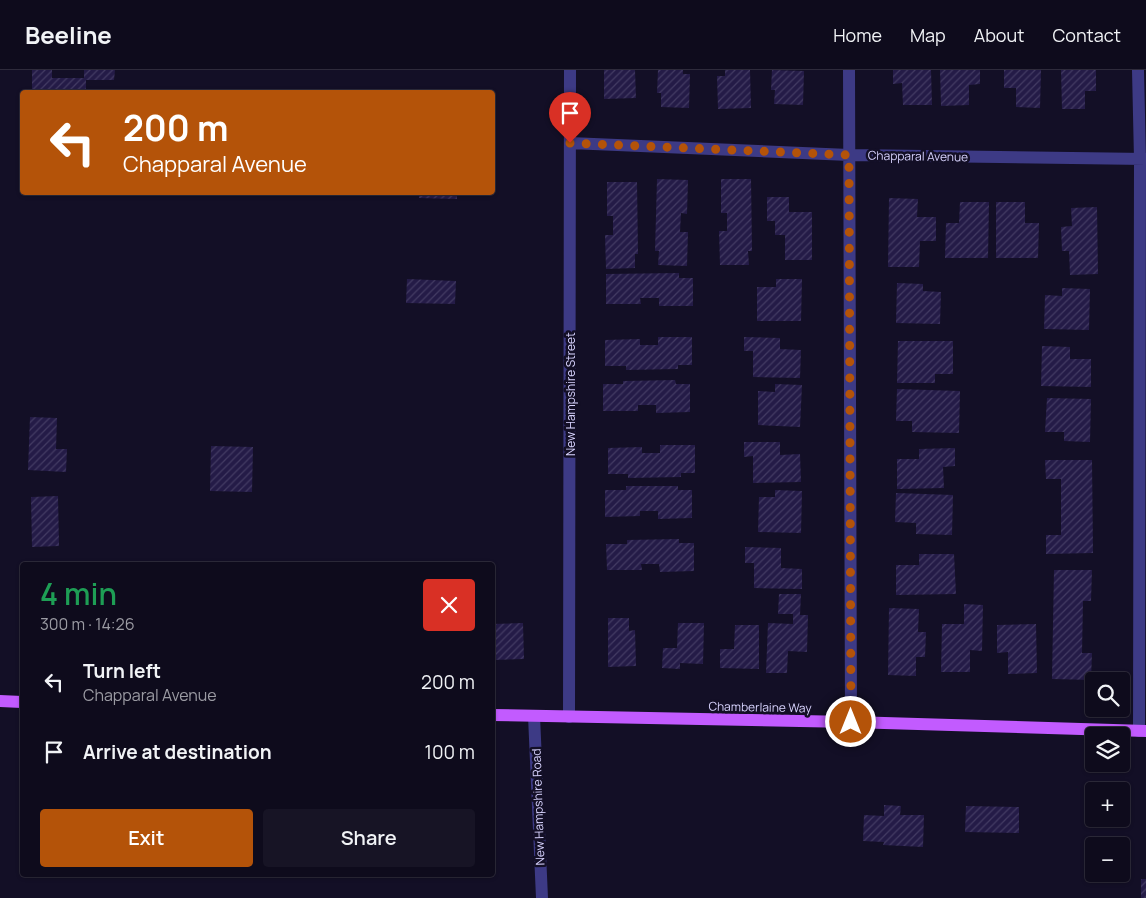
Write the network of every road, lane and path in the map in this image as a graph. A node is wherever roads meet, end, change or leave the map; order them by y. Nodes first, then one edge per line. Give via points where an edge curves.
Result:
1 (570, 70) edge
2 (849, 70) edge
3 (1138, 70) edge
4 (570, 143) junction
5 (849, 155) junction
6 (1143, 159) edge
7 (1142, 298) edge
8 (0, 702) edge
9 (20, 702) edge
10 (495, 715) edge
11 (534, 716) junction
12 (569, 717) junction
13 (851, 722) junction
14 (1143, 731) edge
15 (542, 898) edge

1 - 4 street, New Hampshire Street
2 - 5 street
3 - 6 street
4 - 5 street, Chapparal Avenue
4 - 12 street, New Hampshire Street
5 - 6 street, Chapparal Avenue
5 - 13 street
6 - 7 street
7 - 14 street
8 - 9 main road
10 - 11 main road, Chamberlaine Way
11 - 12 main road, Chamberlaine Way
11 - 15 street, New Hampshire Road
12 - 13 main road, Chamberlaine Way
13 - 14 main road, Chamberlaine Way

